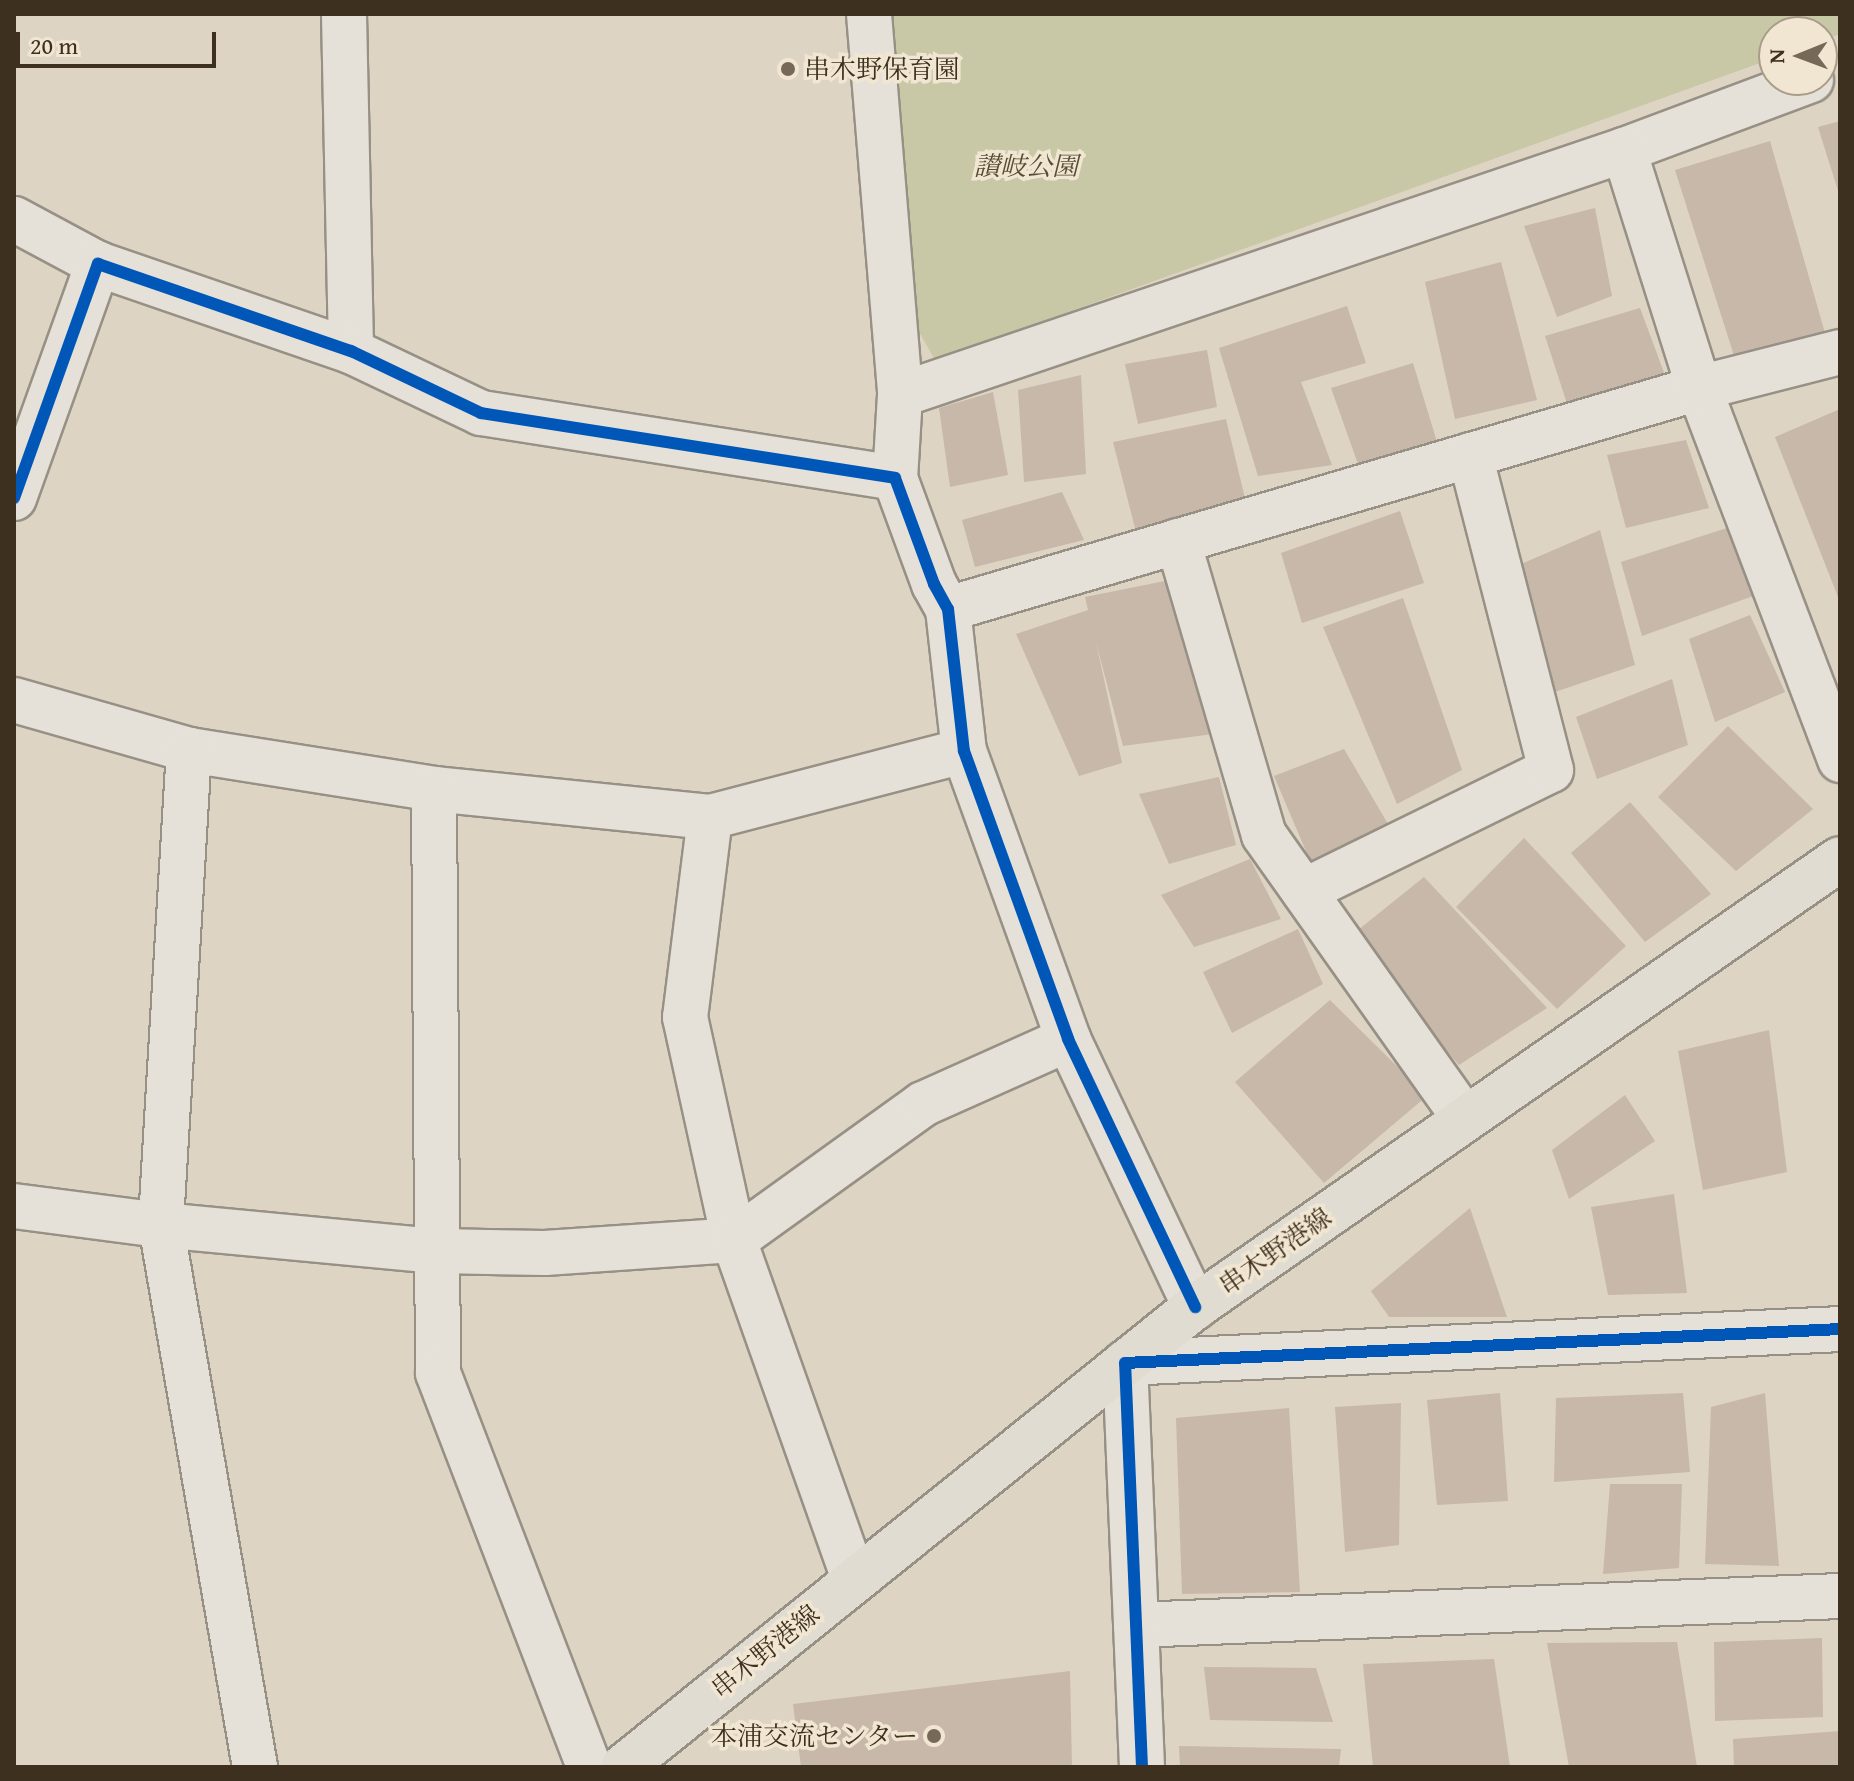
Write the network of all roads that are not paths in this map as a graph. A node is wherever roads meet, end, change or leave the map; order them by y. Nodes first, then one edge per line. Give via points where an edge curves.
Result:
1 (344, 14) edge
2 (869, 14) edge
3 (1768, 96) edge
4 (1624, 150) junction
5 (14, 219) edge
6 (98, 264) junction
7 (351, 351) junction
8 (1840, 352) edge
9 (1699, 388) junction
10 (900, 395) junction
11 (1470, 455) junction
12 (895, 478) junction
13 (14, 498) edge
14 (1178, 541) junction
15 (948, 609) junction
16 (14, 700) edge
17 (189, 750) junction
18 (964, 751) junction
19 (1840, 760) edge
20 (434, 789) junction
21 (710, 817) junction
22 (1840, 859) edge
23 (1304, 891) junction
24 (1068, 1039) junction
25 (1465, 1119) junction
26 (14, 1206) edge
27 (161, 1225) junction
28 (734, 1240) junction
29 (437, 1251) junction
30 (1195, 1307) junction
31 (1840, 1329) edge
32 (1125, 1363) junction
33 (854, 1578) junction
34 (1840, 1596) edge
35 (1136, 1625) junction
36 (255, 1767) edge
37 (589, 1767) edge
38 (623, 1767) edge
39 (1142, 1767) edge

1 - 7 street
2 - 10 street
3 - 4 street
4 - 9 street
4 - 10 street
5 - 6 street
6 - 7 street
6 - 13 street
7 - 12 street via 481,413
8 - 9 street
9 - 11 street
9 - 19 street
10 - 12 street
11 - 14 street
11 - 23 street via 1551,770
12 - 15 street
14 - 15 street
14 - 23 street via 1264,835
15 - 18 street
16 - 17 street
17 - 20 street
17 - 27 street
18 - 21 street
18 - 24 street
20 - 21 street
20 - 29 street
21 - 28 street via 685,1017
22 - 25 main road, 串木野港線
23 - 25 street
24 - 28 street via 923,1104
24 - 30 street
25 - 30 main road, 串木野港線
26 - 27 street
27 - 29 street
27 - 36 street
28 - 29 street via 545,1253
28 - 33 street
29 - 37 street via 438,1373
30 - 32 main road, 串木野港線
31 - 32 street
32 - 33 main road, 串木野港線
32 - 35 street
33 - 38 main road, 串木野港線
34 - 35 street
35 - 39 street

